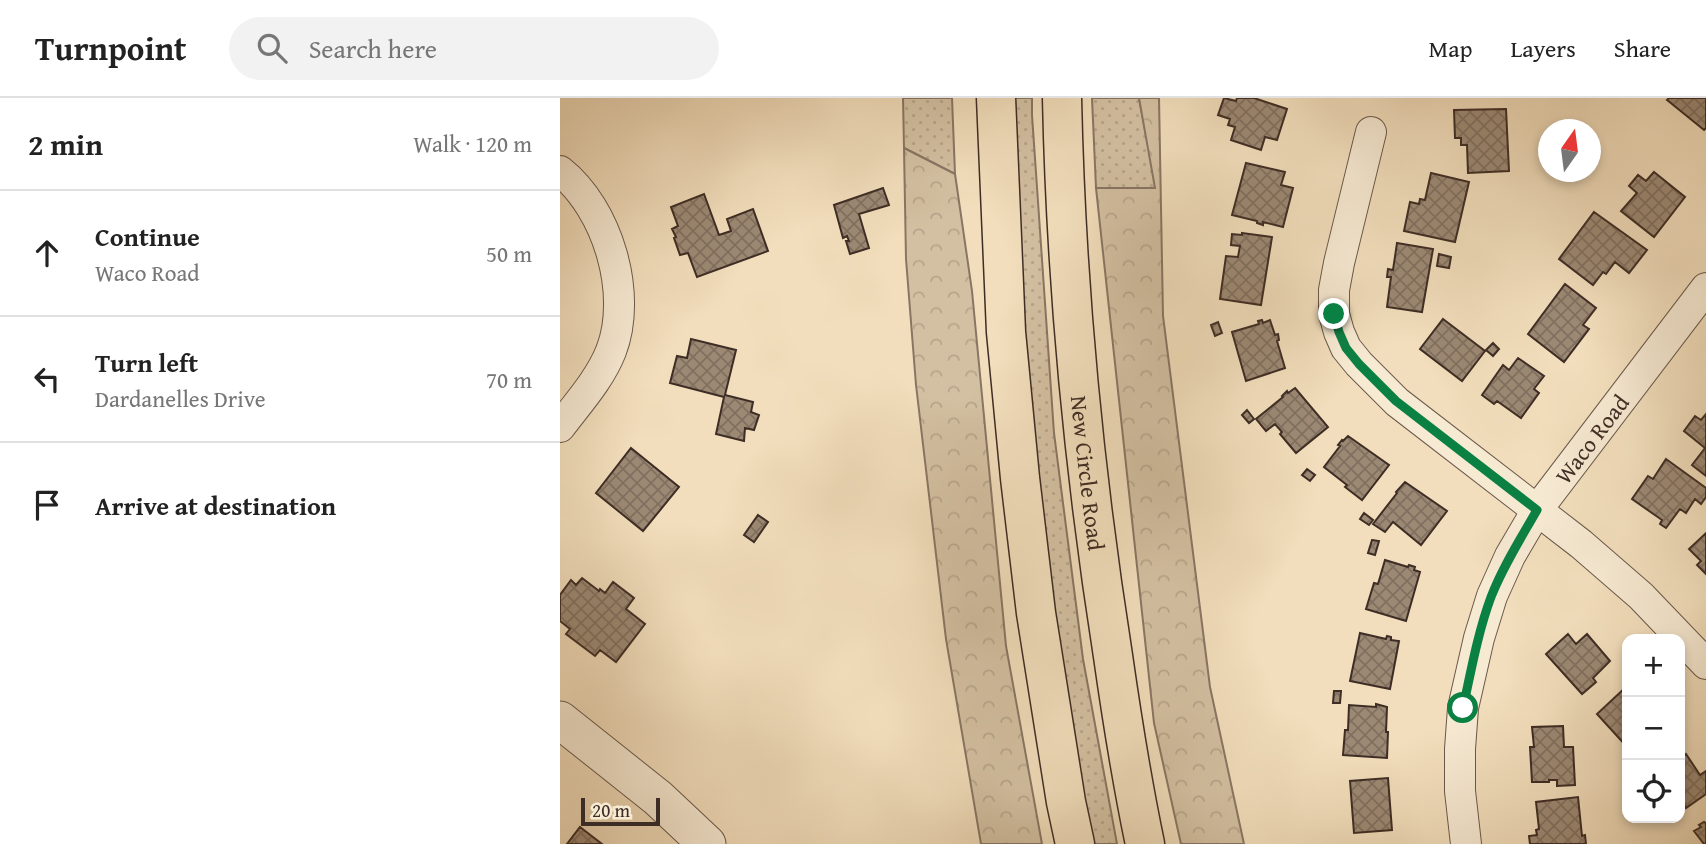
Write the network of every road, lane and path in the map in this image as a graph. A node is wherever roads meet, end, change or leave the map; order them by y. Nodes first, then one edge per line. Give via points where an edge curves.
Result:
1 (996, 98) edge
2 (1062, 98) edge
3 (1371, 132) dead end
4 (560, 171) edge
5 (1706, 288) edge
6 (560, 427) edge
7 (1537, 510) junction
8 (1706, 664) edge
9 (560, 720) edge
10 (707, 844) edge
11 (1075, 844) edge
12 (1144, 844) edge
13 (1466, 844) edge

1 - 11 highway via 1006,332 1020,478
2 - 12 highway, New Circle Road via 1084,443 1099,568
3 - 7 street via 1334,290 1334,314 1346,348 1396,401
4 - 6 street via 592,207 603,229 613,256 619,318 611,352
5 - 7 street, Waco Road
7 - 8 street via 1641,596
7 - 13 street, Waco Road via 1492,596 1463,708 1460,791
9 - 10 street via 658,798

